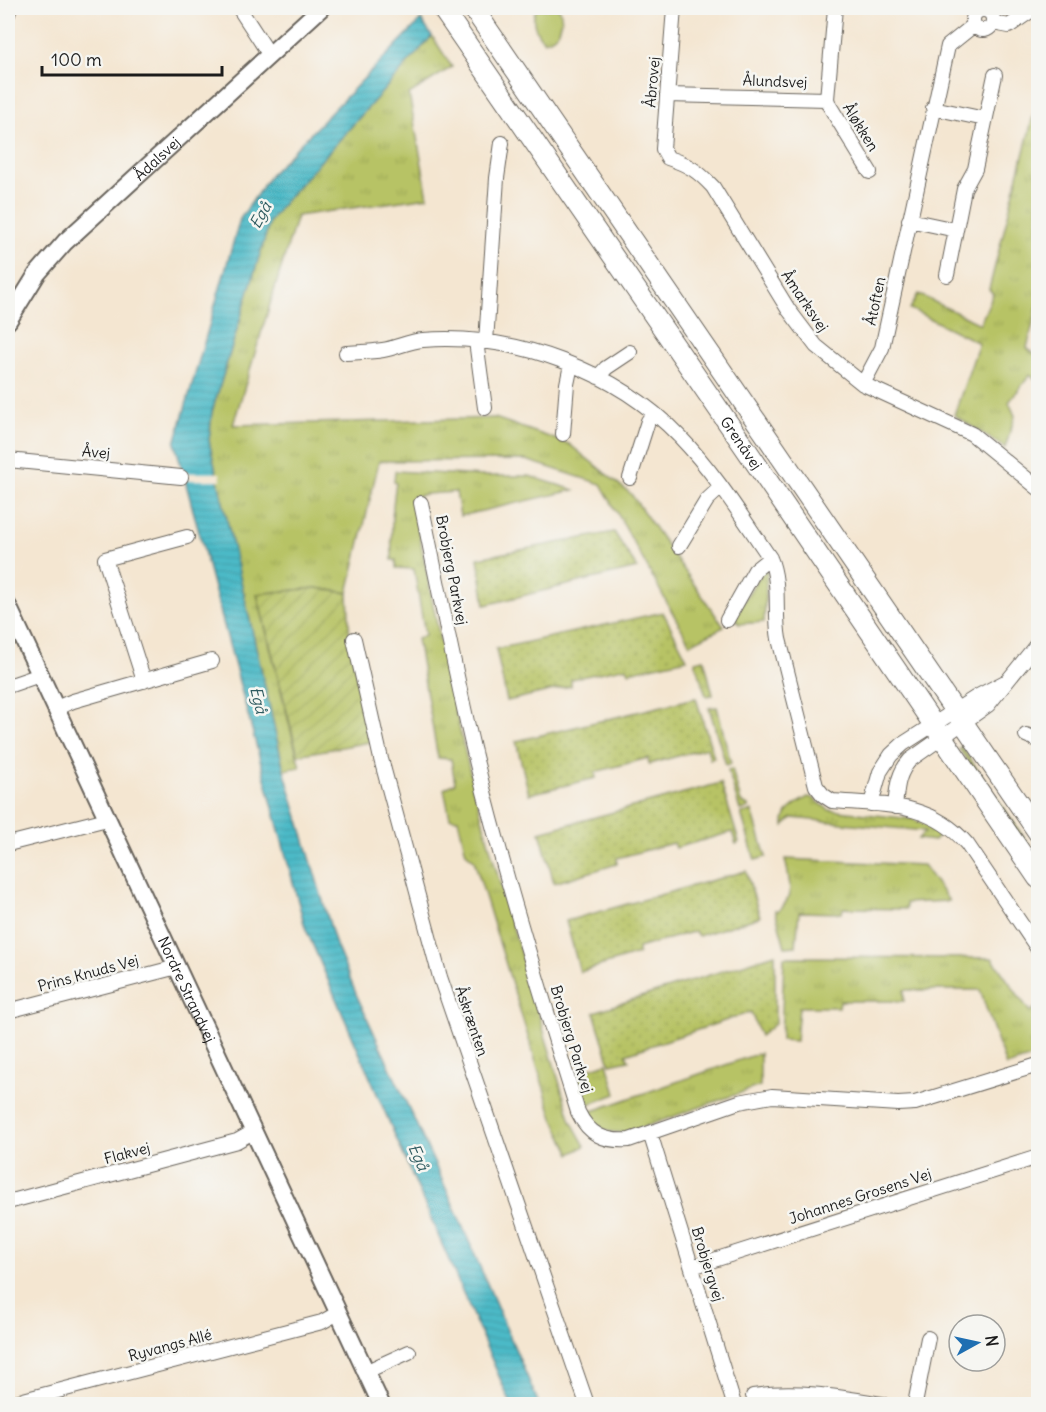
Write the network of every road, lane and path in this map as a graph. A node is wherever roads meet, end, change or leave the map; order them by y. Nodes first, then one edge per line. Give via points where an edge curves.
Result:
1 (10, 8) edge
2 (239, 8) edge
3 (321, 8) edge
4 (472, 8) edge
5 (674, 8) edge
6 (835, 8) edge
7 (1035, 8) edge
8 (8, 14) edge
9 (446, 15) edge
10 (269, 54) junction
11 (994, 75) dead end
12 (667, 94) junction
13 (827, 99) junction
14 (933, 108) junction
15 (985, 119) junction
16 (502, 143) dead end
17 (668, 158) joint
18 (870, 172) dead end
19 (909, 220) junction
20 (956, 230) junction
21 (946, 275) dead end
22 (9, 314) edge
23 (481, 341) junction
24 (630, 352) dead end
25 (346, 353) dead end
26 (571, 365) junction
27 (598, 377) junction
28 (863, 384) junction
29 (485, 408) dead end
30 (654, 414) junction
31 (563, 434) dead end
32 (8, 460) edge
33 (181, 477) dead end
34 (630, 478) dead end
35 (721, 487) junction
36 (1038, 488) edge
37 (422, 503) dead end
38 (187, 537) dead end
39 (680, 546) dead end
40 (770, 558) junction
41 (8, 606) edge
42 (727, 620) dead end
43 (354, 639) dead end
44 (1038, 642) edge
45 (212, 661) dead end
46 (40, 675) junction
47 (144, 681) junction
48 (8, 686) edge
49 (56, 708) junction
50 (959, 717) junction
51 (938, 731) junction
52 (871, 804) junction
53 (895, 807) junction
54 (107, 819) junction
55 (1038, 832) edge
56 (8, 844) edge
57 (1038, 878) edge
58 (1038, 949) edge
59 (177, 967) junction
60 (8, 1011) edge
61 (1038, 1065) edge
62 (253, 1132) junction
63 (650, 1133) junction
64 (1038, 1156) edge
65 (8, 1202) edge
66 (692, 1267) junction
67 (338, 1313) junction
68 (928, 1338) dead end
69 (409, 1352) dead end
70 (366, 1372) junction
71 (753, 1396) dead end
72 (8, 1404) edge
73 (381, 1404) edge
74 (587, 1404) edge
75 (734, 1404) edge
76 (882, 1404) edge
77 (915, 1404) edge

1 - 8 street
2 - 10 street
3 - 10 street, Ådalsvej
4 - 50 main road, Grenåvej
5 - 12 street, Åbrovej
6 - 13 street, Ålundsvej
7 - 14 street, Åtoften via 1009,26 993,23 983,30 974,25 948,46
9 - 51 main road, Grenåvej
10 - 22 street, Ådalsvej via 65,242
11 - 15 street
12 - 13 street, Ålundsvej
12 - 17 street, Åbrovej via 663,150
13 - 18 street, Åløkken
14 - 15 street
14 - 19 street, Åtoften
15 - 20 street
16 - 23 street
17 - 28 street, Åmarksvej via 688,165 713,187 788,309 816,346
19 - 20 street
19 - 28 street, Åtoften via 882,348
20 - 21 street
23 - 25 street via 420,340 383,350
23 - 26 street via 538,353
23 - 29 street
24 - 27 street
26 - 27 street
26 - 31 street
27 - 30 street
28 - 36 street, Åmarksvej via 972,434
30 - 34 street via 648,421
30 - 35 street via 681,438
32 - 33 street, Åvej
35 - 39 street via 706,500
35 - 40 street
37 - 63 street, Brobjerg Parkvej via 452,655 499,847 579,1115 600,1137 614,1141
38 - 47 street via 105,559
40 - 42 street via 755,570
40 - 52 street via 777,574 779,639 816,786 832,801
41 - 46 street, Nordre Strandvej
43 - 74 street, Åskrænten via 381,759 440,977
44 - 50 street via 1005,682
45 - 47 street
46 - 48 street
46 - 49 street, Nordre Strandvej
47 - 49 street
49 - 54 street, Nordre Strandvej
50 - 51 street
50 - 55 main road, Grenåvej
51 - 52 street via 903,744 891,755 876,782
51 - 53 street via 903,768
51 - 57 main road, Grenåvej
52 - 53 street
53 - 58 street via 922,811 954,829
54 - 56 street
54 - 59 street, Nordre Strandvej
59 - 60 street, Prins Knuds Vej
59 - 62 street, Nordre Strandvej
61 - 63 street, Brobjerg Parkvej via 898,1104 772,1096 739,1102
62 - 65 street, Flakvej via 237,1141
62 - 67 street, Nordre Strandvej
63 - 66 street, Brobjergvej
64 - 66 street, Johannes Grosens Vej
66 - 75 street, Brobjergvej
67 - 70 street, Nordre Strandvej
67 - 72 street, Ryvangs Allé via 322,1322
68 - 77 street
69 - 70 street
70 - 73 street, Nordre Strandvej
71 - 76 street via 805,1393

